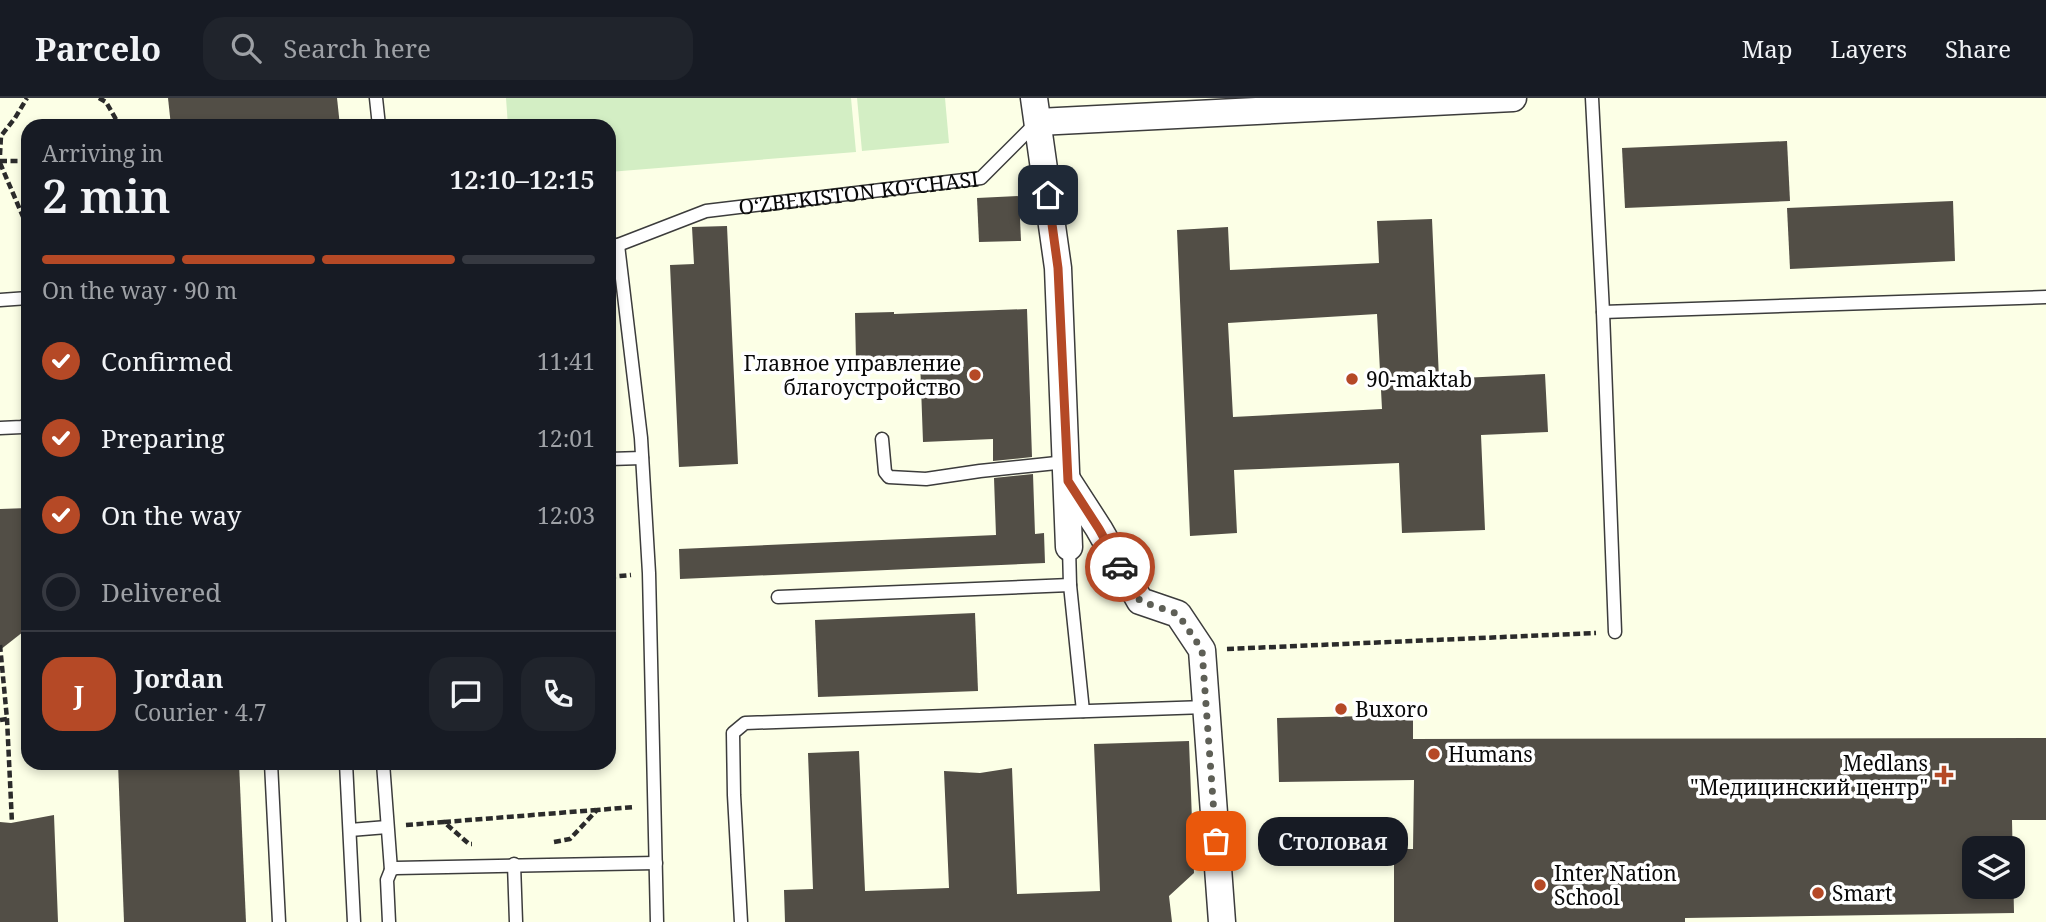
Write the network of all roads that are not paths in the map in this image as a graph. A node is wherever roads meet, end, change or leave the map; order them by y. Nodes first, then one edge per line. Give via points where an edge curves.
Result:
1 (376, 98) edge
2 (1513, 98) edge
3 (1592, 98) edge
4 (1449, 99) edge
5 (1036, 110) edge
6 (378, 119) edge
7 (616, 245) edge
8 (616, 268) edge
9 (2046, 297) edge
10 (21, 298) edge
11 (0, 300) edge
12 (1603, 312) junction
13 (21, 427) edge
14 (0, 428) edge
15 (882, 439) dead end
16 (642, 458) junction
17 (616, 459) edge
18 (1067, 472) junction
19 (1069, 547) joint
20 (1070, 585) junction
21 (778, 597) dead end
22 (1615, 632) road end
23 (1206, 707) junction
24 (1083, 711) junction
25 (271, 770) edge
26 (346, 770) edge
27 (383, 770) edge
28 (387, 827) junction
29 (350, 830) junction
30 (656, 863) junction
31 (513, 864) junction
32 (391, 870) junction
33 (279, 922) edge
34 (354, 922) edge
35 (388, 922) edge
36 (516, 922) edge
37 (657, 922) edge
38 (741, 922) edge
39 (1222, 922) edge

1 - 6 lane
2 - 4 street
3 - 12 lane
4 - 5 street
5 - 7 lane, O‘ZBEKISTON KO‘CHASI via 981,178 706,211
5 - 18 street via 1058,268
8 - 16 lane
9 - 12 lane
10 - 11 lane
12 - 22 lane
13 - 14 lane
15 - 18 lane via 889,477
16 - 17 lane
16 - 30 lane
18 - 19 street
18 - 23 street via 1140,601 1178,614 1202,650
19 - 20 lane
20 - 21 lane
20 - 24 lane
23 - 24 lane
23 - 39 street
24 - 38 lane via 745,723 733,733
25 - 33 lane
26 - 29 lane
27 - 28 lane
28 - 29 lane
28 - 32 lane
29 - 34 lane
30 - 31 lane
30 - 37 lane
31 - 32 lane
31 - 36 lane
32 - 35 lane

